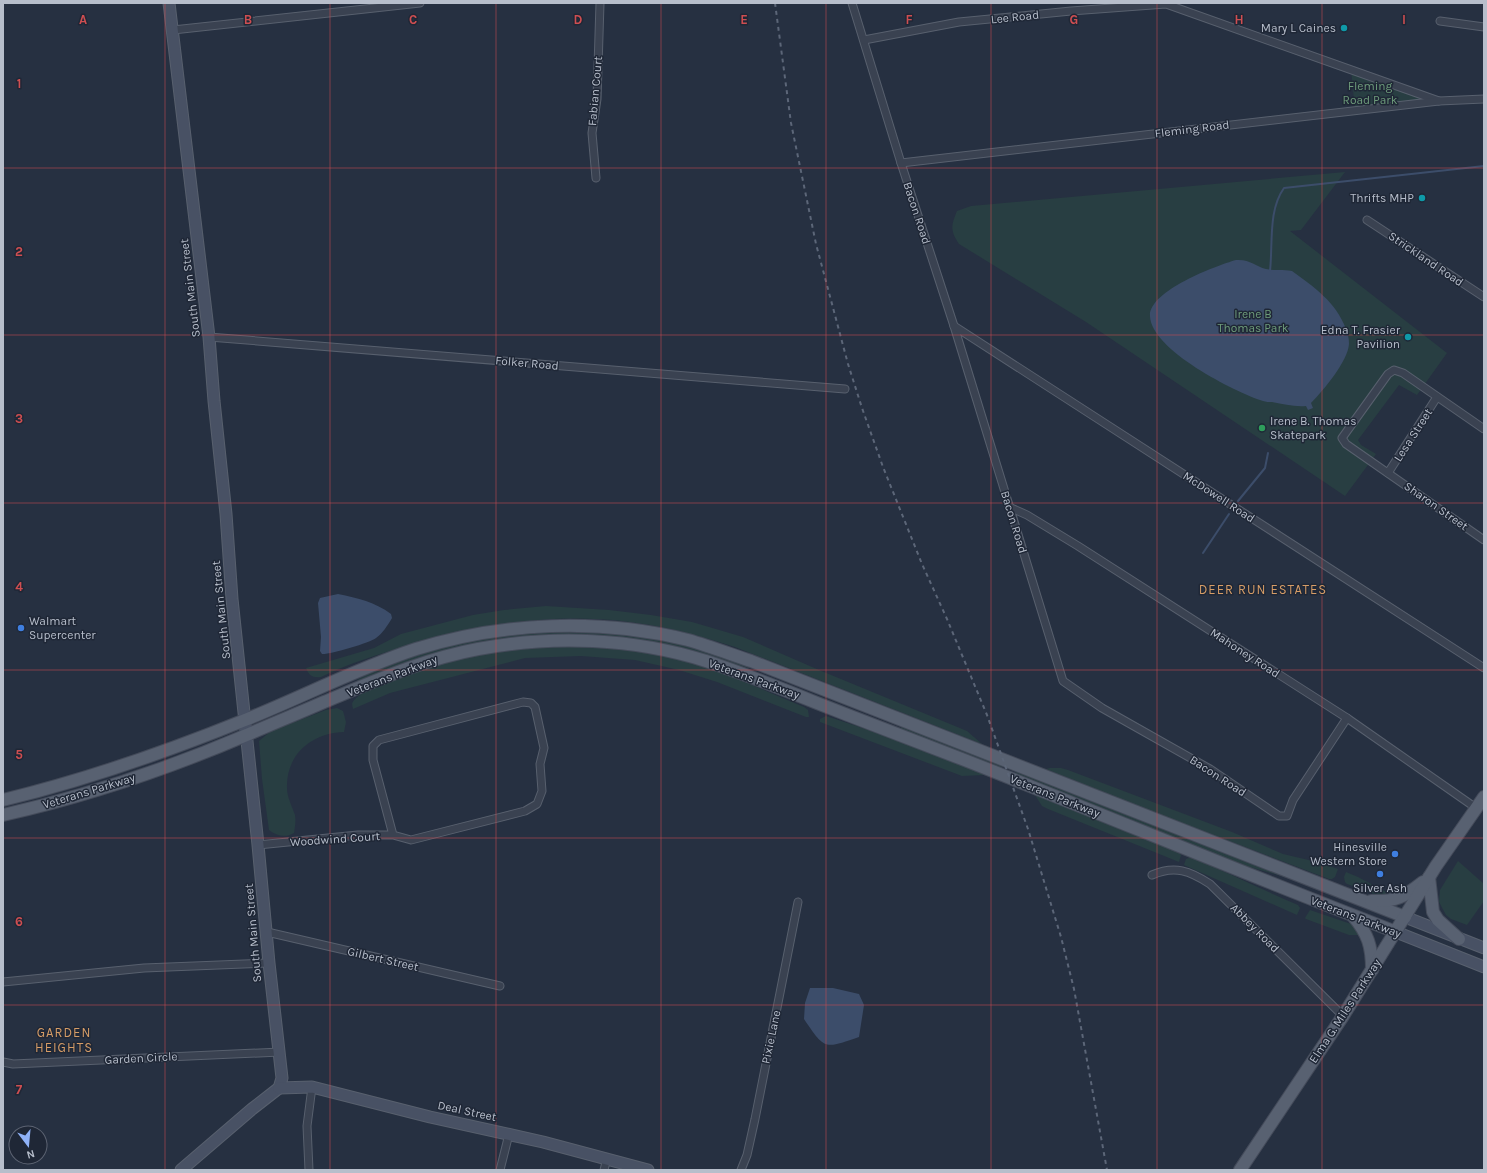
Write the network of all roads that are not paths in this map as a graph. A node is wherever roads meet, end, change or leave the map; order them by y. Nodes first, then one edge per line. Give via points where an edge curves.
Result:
1 (169, 3) edge
2 (420, 3) edge
3 (600, 3) edge
4 (852, 3) edge
5 (1440, 20) dead end
6 (1484, 27) edge
7 (173, 30) junction
8 (864, 40) junction
9 (1484, 99) edge
10 (1439, 101) junction
11 (901, 163) junction
12 (596, 178) dead end
13 (1367, 220) dead end
14 (1484, 298) edge
15 (954, 326) junction
16 (208, 337) junction
17 (845, 389) dead end
18 (1437, 397) junction
19 (1484, 429) edge
20 (1388, 473) junction
21 (1009, 507) junction
22 (1484, 540) edge
23 (1484, 668) edge
24 (1347, 718) junction
25 (245, 720) junction
26 (246, 735) junction
27 (1484, 797) edge
28 (3, 800) edge
29 (1476, 808) junction
30 (3, 815) edge
31 (393, 835) junction
32 (258, 845) junction
33 (1152, 875) dead end
34 (1429, 877) junction
35 (1364, 901) junction
36 (798, 902) dead end
37 (1352, 915) junction
38 (1405, 917) junction
39 (267, 932) junction
40 (1396, 932) junction
41 (1459, 938) junction
42 (1484, 948) edge
43 (269, 963) junction
44 (1484, 967) edge
45 (1372, 970) junction
46 (3, 982) edge
47 (500, 986) dead end
48 (1343, 1016) junction
49 (280, 1052) junction
50 (3, 1062) edge
51 (312, 1087) junction
52 (279, 1088) junction
53 (509, 1134) junction
54 (607, 1158) junction
55 (193, 1165) edge
56 (181, 1170) edge
57 (309, 1170) edge
58 (500, 1170) edge
59 (604, 1170) edge
60 (648, 1170) edge
61 (741, 1170) edge
62 (1240, 1170) edge

1 - 7 street, South Main Street
2 - 7 street
3 - 12 street, Fabian Court via 597,99 592,133
4 - 8 street, Bacon Road
5 - 6 street
7 - 16 street, South Main Street
8 - 10 street, Lee Road via 959,22 1166,4
8 - 11 street, Bacon Road
9 - 10 street, Fleming Road
10 - 11 street, Fleming Road
11 - 15 street, Bacon Road
13 - 14 street, Strickland Road
15 - 21 street, Bacon Road
15 - 23 street, McDowell Road
16 - 17 street, Folker Road
16 - 25 street, South Main Street
18 - 19 street
18 - 20 street, Lesa Street
18 - 20 street, Sharon Street via 1399,371 1391,371 1343,436 1346,444
20 - 22 street, Sharon Street
21 - 24 street, Mahoney Road via 1078,546
21 - 24 street, Bacon Road via 1063,681 1102,708 1210,770 1280,816 1287,816 1293,800
24 - 29 street, Mahoney Road
25 - 26 street, South Main Street
25 - 28 main road, Veterans Parkway via 118,768
25 - 35 main road, Veterans Parkway via 383,661 456,638 544,626 591,626 639,631 709,646 751,661
26 - 30 main road, Veterans Parkway via 137,777
26 - 32 street, South Main Street
26 - 37 main road, Veterans Parkway via 395,672 460,653 544,641 591,641 637,646 705,660
27 - 29 main road, Elma G. Miles Parkway
29 - 34 main road, Elma G. Miles Parkway
31 - 31 street, Woodwind Court via 411,840 531,808 537,804 542,791 540,764 544,748 535,706 524,702 379,740 373,746 374,760
31 - 32 street, Woodwind Court via 358,835
32 - 39 street, South Main Street
33 - 48 street, Abbey Road via 1179,869 1210,884
34 - 35 main road via 1400,898
34 - 38 main road, Elma G. Miles Parkway
34 - 41 main road via 1434,912 1438,920
35 - 38 main road, Veterans Parkway
36 - 61 street, Pixie Lane via 756,1119
37 - 40 main road, Veterans Parkway
37 - 45 main road via 1361,925 1369,941
38 - 40 main road, Elma G. Miles Parkway
38 - 41 street, Veterans Parkway
39 - 43 street, South Main Street
39 - 47 street, Gilbert Street
40 - 44 street, Veterans Parkway
40 - 45 main road, Elma G. Miles Parkway
41 - 42 street, Veterans Parkway
43 - 46 street via 144,968
43 - 49 street, South Main Street
45 - 48 main road, Elma G. Miles Parkway
48 - 62 main road, Elma G. Miles Parkway
49 - 50 street, Garden Circle via 13,1064
49 - 52 street, South Main Street via 282,1078
51 - 52 street, Deal Street
51 - 53 street, Deal Street
51 - 57 street via 307,1126
52 - 55 street via 252,1109
53 - 54 street, Deal Street
53 - 58 street
54 - 59 street
54 - 60 street, Deal Street
55 - 56 street

